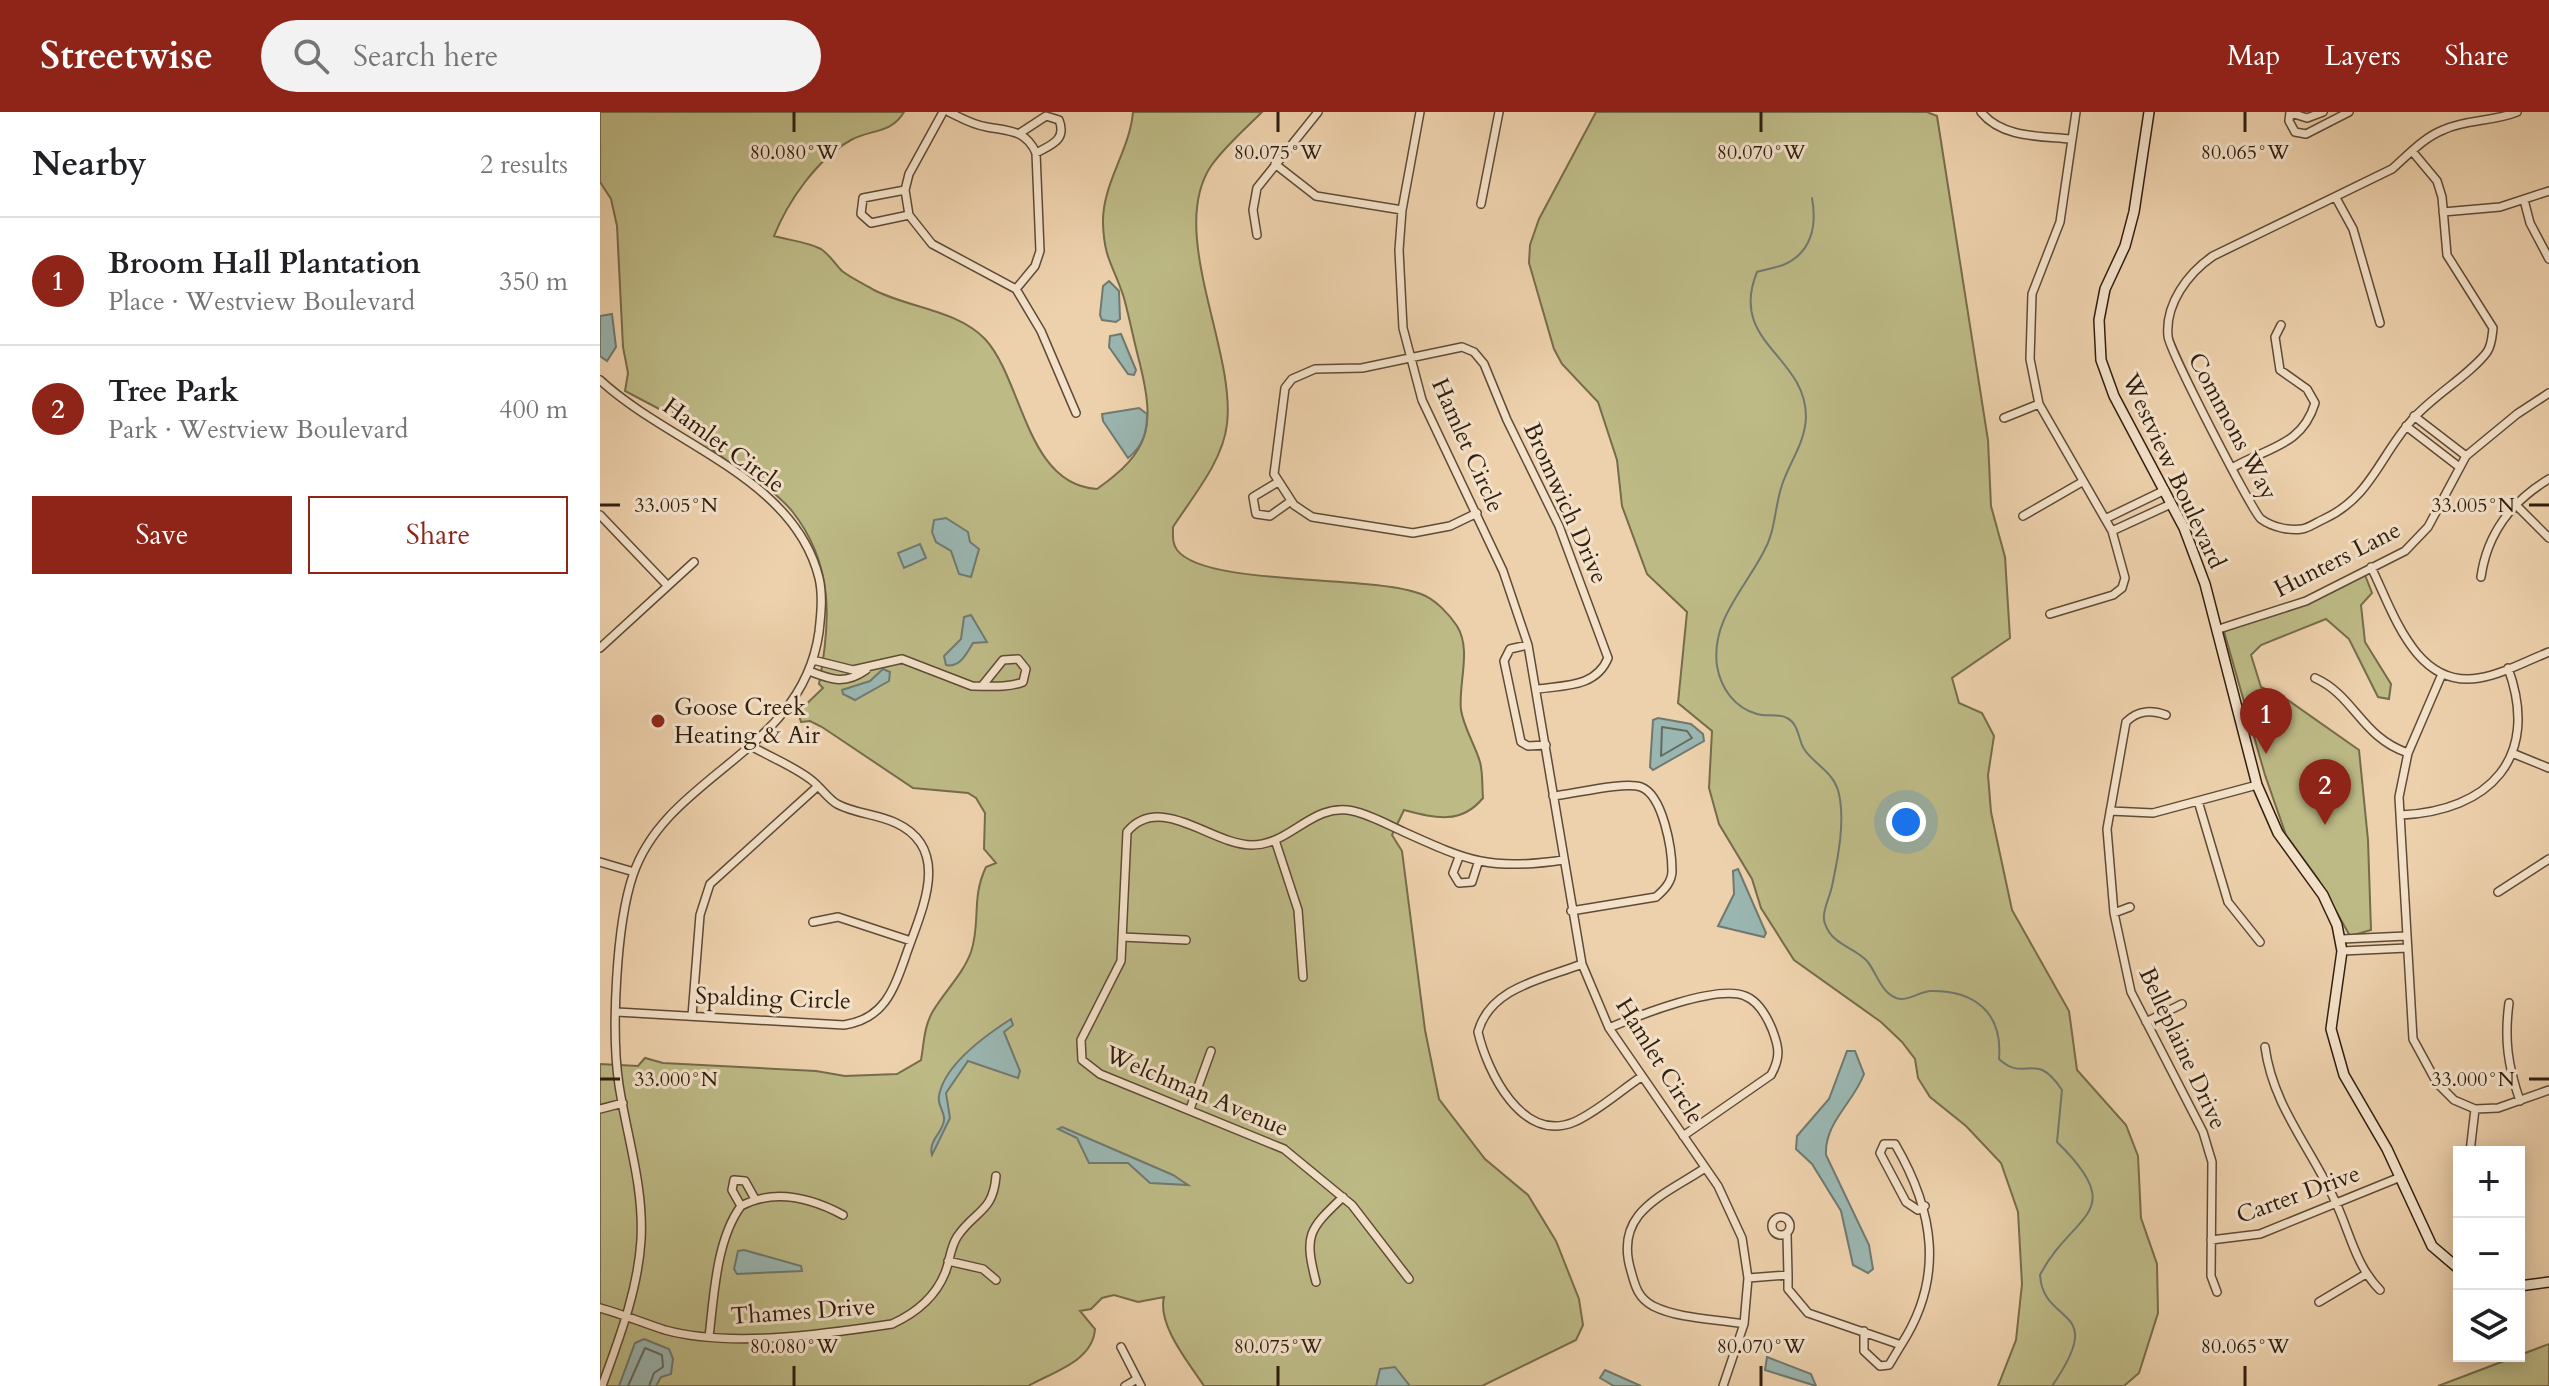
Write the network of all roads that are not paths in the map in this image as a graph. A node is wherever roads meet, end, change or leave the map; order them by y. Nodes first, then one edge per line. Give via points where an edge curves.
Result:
1 (946, 112) edge
2 (1318, 112) edge
3 (1420, 112) edge
4 (1499, 112) edge
5 (1981, 112) edge
6 (2076, 112) edge
7 (2149, 112) edge
8 (2290, 112) edge
9 (2323, 112) edge
10 (2349, 112) edge
11 (2517, 112) edge
12 (1020, 133) junction
13 (2070, 139) junction
14 (2412, 151) junction
15 (1036, 153) junction
16 (1275, 164) junction
17 (905, 190) junction
18 (2549, 191) edge
19 (2336, 198) junction
20 (2524, 200) junction
21 (1481, 204) dead end
22 (1402, 210) junction
23 (2443, 212) junction
24 (909, 215) junction
25 (1257, 235) dead end
26 (2549, 259) edge
27 (1016, 289) junction
28 (2380, 323) dead end
29 (2281, 325) dead end
30 (1410, 357) junction
31 (600, 380) edge
32 (2549, 393) edge
33 (2039, 404) junction
34 (1076, 413) dead end
35 (2414, 416) junction
36 (2004, 418) dead end
37 (2406, 426) junction
38 (2466, 456) junction
39 (2458, 466) junction
40 (2232, 468) junction
41 (2549, 479) edge
42 (1278, 482) junction
43 (2082, 482) junction
44 (2165, 490) junction
45 (1291, 501) junction
46 (2171, 504) junction
47 (2515, 504) junction
48 (1477, 513) junction
49 (600, 515) edge
50 (2023, 516) dead end
51 (2105, 519) junction
52 (2112, 531) junction
53 (2549, 538) edge
54 (694, 562) dead end
55 (2371, 567) junction
56 (2481, 577) dead end
57 (666, 584) junction
58 (2050, 614) dead end
59 (2219, 629) junction
60 (1528, 645) junction
61 (600, 648) edge
62 (2549, 652) edge
63 (813, 660) junction
64 (871, 666) junction
65 (2508, 668) junction
66 (809, 671) junction
67 (2442, 674) junction
68 (2315, 678) dead end
69 (982, 686) junction
70 (1538, 689) junction
71 (2166, 715) dead end
72 (1546, 745) junction
73 (751, 746) junction
74 (2408, 753) junction
75 (2512, 753) junction
76 (2549, 768) edge
77 (2257, 785) junction
78 (818, 786) junction
79 (1553, 796) junction
80 (2198, 801) junction
81 (2110, 811) junction
82 (2401, 815) junction
83 (1275, 840) junction
84 (1459, 857) junction
85 (2549, 859) edge
86 (1563, 860) junction
87 (600, 862) edge
88 (1478, 863) junction
89 (634, 872) junction
90 (2498, 892) dead end
91 (2130, 907) dead end
92 (1571, 911) junction
93 (2114, 913) junction
94 (813, 922) dead end
95 (2406, 936) junction
96 (1122, 937) junction
97 (2342, 939) junction
98 (1186, 940) dead end
99 (911, 941) junction
100 (2260, 942) dead end
101 (2407, 948) junction
102 (2342, 951) junction
103 (1582, 964) junction
104 (1303, 977) dead end
105 (2509, 1003) dead end
106 (2182, 1004) dead end
107 (617, 1012) junction
108 (692, 1016) junction
109 (2146, 1022) junction
110 (1609, 1028) junction
111 (2265, 1047) dead end
112 (1211, 1051) dead end
113 (1641, 1077) junction
114 (2549, 1090) edge
115 (2520, 1101) junction
116 (623, 1103) junction
117 (600, 1109) edge
118 (1190, 1109) junction
119 (2475, 1109) junction
120 (1683, 1136) junction
121 (2471, 1146) edge
122 (1705, 1168) junction
123 (1911, 1172) junction
124 (996, 1176) dead end
125 (1896, 1178) junction
126 (2398, 1178) junction
127 (1343, 1197) junction
128 (755, 1199) junction
129 (2337, 1203) junction
130 (741, 1206) junction
131 (1925, 1206) junction
132 (843, 1215) dead end
133 (1787, 1235) dead end
134 (2211, 1240) junction
135 (948, 1261) junction
136 (2453, 1264) edge
137 (2366, 1274) junction
138 (1788, 1275) junction
139 (1748, 1278) junction
140 (1409, 1279) dead end
141 (996, 1280) dead end
142 (1316, 1282) dead end
143 (2549, 1282) edge
144 (2525, 1285) edge
145 (2380, 1290) dead end
146 (2217, 1292) dead end
147 (2319, 1302) dead end
148 (600, 1308) edge
149 (626, 1315) junction
150 (1744, 1324) junction
151 (1864, 1331) junction
152 (709, 1337) junction
153 (1901, 1345) junction
154 (1121, 1347) dead end
155 (1139, 1382) edge
156 (602, 1386) edge
157 (1125, 1386) edge
158 (1723, 1386) edge

1 - 12 street
1 - 17 street
2 - 16 street
3 - 22 street, Hamlet Circle
4 - 21 street
5 - 13 street via 2003,130
6 - 13 street
7 - 44 street, Westview Boulevard via 2134,212 2105,289 2098,343 2114,396
8 - 9 street via 2307,118
8 - 10 street via 2295,132 2306,134
11 - 14 street, Commons Way via 2496,121 2443,129
12 - 15 street
12 - 15 street via 1046,116 1059,120 1057,142
13 - 33 street via 2060,222 2032,294 2030,359
14 - 19 street, Commons Way via 2392,169
14 - 23 street, Commons Way via 2437,181
15 - 27 street via 1040,251
16 - 22 street via 1316,196
16 - 25 street via 1253,198
17 - 24 street
17 - 24 street via 863,198 861,214 871,223
18 - 20 street
19 - 28 street via 2353,229
19 - 40 street, Commons Way via 2201,264 2172,307 2168,340 2179,370
20 - 23 street
20 - 26 street
22 - 30 street, Hamlet Circle via 1400,286
23 - 35 street, Commons Way via 2447,255 2493,328 2492,340 2487,351
24 - 27 street via 932,244
27 - 34 street via 1041,331
29 - 40 street via 2275,337 2280,370 2307,389 2315,403 2310,422 2299,436
30 - 42 street, Bromwich Drive via 1362,368 1315,369 1292,379 1281,397 1274,474
30 - 48 street, Hamlet Circle via 1433,426
30 - 70 street, Bromwich Drive via 1462,347 1484,364 1583,585 1605,644 1608,658 1603,670 1591,680
31 - 63 street, Hamlet Circle via 762,492 789,520 812,554 820,581 822,612
32 - 38 street, Hunters Lane
33 - 36 street
33 - 43 street
35 - 37 street, Commons Way
35 - 38 street
37 - 39 street
37 - 40 street, Commons Way via 2363,493 2338,513 2304,529 2273,526 2260,518
38 - 39 street, Hunters Lane
39 - 55 street, Hunters Lane via 2417,541
41 - 47 street
42 - 45 street
42 - 45 street via 1257,493 1253,510 1270,516
43 - 50 street
43 - 51 street
44 - 46 street, Westview Boulevard
44 - 51 street
45 - 48 street via 1330,523 1413,533 1431,532
46 - 52 street
46 - 59 street, Westview Boulevard
47 - 53 street
47 - 56 street via 2484,557
48 - 60 street, Hamlet Circle
49 - 57 street
51 - 52 street
52 - 58 street via 2124,565 2122,588
54 - 57 street
55 - 59 street, Hunters Lane via 2306,601
55 - 67 street via 2413,651
57 - 61 street
59 - 77 street, Westview Boulevard
60 - 70 street, Hamlet Circle
60 - 72 street via 1510,649 1504,661 1521,742
62 - 65 street
63 - 64 street via 853,670
63 - 66 street, Hamlet Circle
64 - 66 street via 847,680
64 - 69 street via 891,659 914,661 962,685
65 - 67 street via 2475,679
65 - 75 street via 2520,712
66 - 73 street, Hamlet Circle via 788,710
67 - 74 street
68 - 74 street via 2331,685 2379,740
69 - 69 street via 1017,685 1026,669 1018,659 1003,660
70 - 72 street, Hamlet Circle
71 - 81 street, Belleplaine Drive via 2140,712 2126,722
72 - 79 street, Hamlet Circle
73 - 78 street, Spalding Circle
73 - 89 street, Hamlet Circle via 651,840
74 - 82 street
75 - 76 street
75 - 82 street via 2489,787 2469,801 2431,813
77 - 80 street
77 - 97 street, Westview Boulevard via 2278,833 2323,895
78 - 99 street, Spalding Circle via 834,803 894,822 921,843 930,861 929,884
78 - 108 street via 710,884 700,915
79 - 86 street, Hamlet Circle
79 - 92 street via 1638,785 1652,793 1660,805 1673,874 1656,897
80 - 81 street via 2153,813
80 - 100 street via 2228,902
81 - 93 street, Belleplaine Drive via 2107,848
82 - 95 street
83 - 84 street via 1315,815 1352,811
83 - 96 street, Welchman Avenue via 1250,845 1164,817 1142,819 1127,832
83 - 104 street via 1298,910
84 - 88 street
84 - 88 street via 1453,873 1459,883 1472,882
85 - 90 street
86 - 88 street
86 - 92 street, Hamlet Circle
87 - 89 street
89 - 107 street, Hamlet Circle
91 - 93 street
92 - 103 street, Hamlet Circle
93 - 109 street, Belleplaine Drive via 2124,974
94 - 99 street via 838,917
95 - 97 street
95 - 101 street
96 - 98 street
96 - 118 street, Welchman Avenue via 1116,973 1081,1040 1082,1060 1100,1074
97 - 102 street, Westview Boulevard
99 - 108 street, Spalding Circle via 885,1006 860,1022
101 - 102 street
101 - 119 street via 2410,1022 2419,1054 2454,1100
102 - 126 street, Westview Boulevard via 2333,1002 2335,1049
103 - 110 street, Hamlet Circle
103 - 113 street via 1504,994 1490,1006 1478,1032 1491,1069 1524,1116 1559,1126 1575,1122
105 - 115 street via 2504,1038
106 - 109 street
107 - 108 street, Spalding Circle
107 - 116 street, Hamlet Circle
109 - 134 street, Belleplaine Drive via 2203,1132 2212,1162
110 - 113 street, Hamlet Circle
110 - 120 street via 1672,1004 1731,993 1755,1002 1769,1022 1779,1046 1771,1075
111 - 129 street via 2278,1098
112 - 118 street
113 - 120 street, Hamlet Circle
114 - 115 street
115 - 119 street
116 - 117 street
116 - 149 street, Hamlet Circle via 641,1213 641,1241
118 - 127 street, Welchman Avenue via 1284,1149
119 - 121 street
120 - 122 street, Hamlet Circle
122 - 139 street, Hamlet Circle via 1731,1209
122 - 150 street via 1631,1221 1625,1237 1629,1267 1639,1295 1650,1305
123 - 125 street
123 - 125 street via 1889,1142 1880,1153
123 - 131 street
124 - 135 street, Thames Drive via 994,1198 956,1238
125 - 131 street via 1911,1208
126 - 129 street, Carter Drive
126 - 136 street, Westview Boulevard via 2432,1246
127 - 140 street, Welchman Avenue
127 - 142 street via 1310,1231
128 - 130 street
128 - 130 street via 745,1181 734,1180 732,1190
128 - 132 street via 784,1196 822,1204
129 - 134 street, Carter Drive via 2260,1234
129 - 137 street
130 - 152 street via 720,1265
131 - 153 street via 1928,1281 1916,1322
133 - 138 street
134 - 146 street, Belleplaine Drive via 2211,1276
135 - 141 street via 983,1269
135 - 152 street, Thames Drive via 928,1301 892,1324
137 - 145 street
137 - 147 street
138 - 139 street
138 - 151 street via 1788,1289 1808,1313
139 - 150 street, Hamlet Circle
143 - 144 street
148 - 149 street, Thames Drive
149 - 152 street, Thames Drive via 666,1330
149 - 156 street, Hamlet Circle
150 - 158 street, Hamlet Circle
151 - 153 street
151 - 153 street via 1864,1351 1880,1366 1889,1365
154 - 155 street
155 - 157 street

